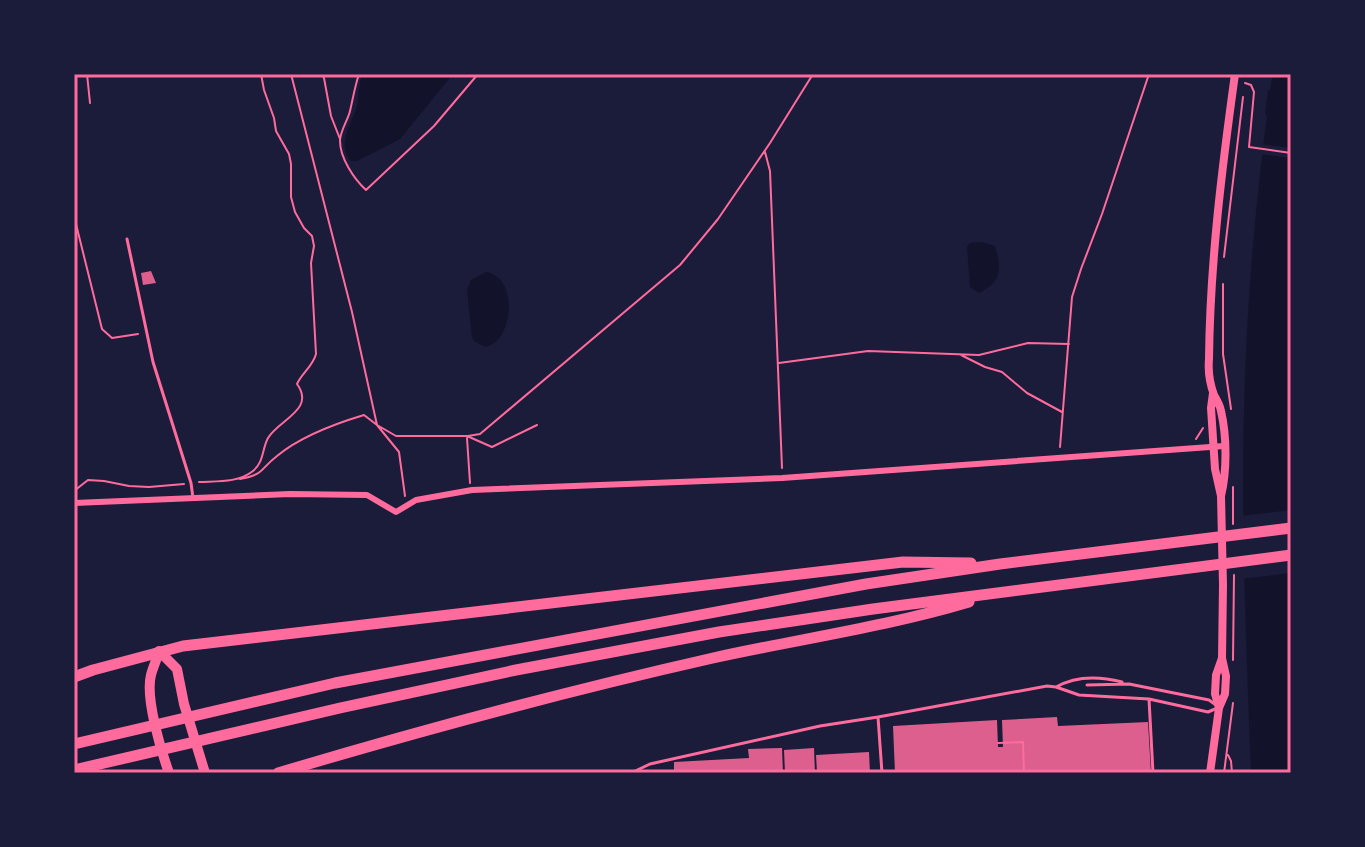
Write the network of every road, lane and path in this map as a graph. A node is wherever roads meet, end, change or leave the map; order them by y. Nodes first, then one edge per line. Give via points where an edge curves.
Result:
1 (87, 74) edge
2 (261, 74) edge
3 (291, 74) edge
4 (321, 74) edge
5 (359, 74) edge
6 (478, 74) edge
7 (813, 74) edge
8 (1149, 74) edge
9 (1235, 74) edge
10 (1244, 82) dead end
11 (1242, 98) dead end
12 (90, 103) dead end
13 (340, 140) junction
14 (765, 152) junction
15 (1291, 153) edge
16 (75, 220) edge
17 (127, 239) dead end
18 (1224, 260) dead end
19 (1223, 274) dead end
20 (147, 333) junction
21 (1069, 344) junction
22 (960, 354) junction
23 (778, 363) junction
24 (1213, 392) junction
25 (1231, 408) dead end
26 (1063, 412) junction
27 (377, 425) junction
28 (537, 425) dead end
29 (467, 436) junction
30 (1213, 446) junction
31 (1224, 446) junction
32 (1061, 459) junction
33 (782, 478) junction
34 (238, 480) junction
35 (191, 483) junction
36 (472, 490) junction
37 (74, 491) edge
38 (1221, 496) junction
39 (193, 498) junction
40 (74, 503) edge
41 (406, 505) junction
42 (1291, 528) edge
43 (1291, 555) edge
44 (1000, 564) junction
45 (1004, 592) junction
46 (159, 651) junction
47 (74, 677) edge
48 (1129, 684) junction
49 (1087, 685) dead end
50 (1056, 687) junction
51 (1149, 699) junction
52 (1219, 708) junction
53 (878, 717) junction
54 (998, 743) dead end
55 (74, 744) edge
56 (74, 770) edge
57 (169, 773) edge
58 (205, 773) edge
59 (278, 773) edge
60 (631, 773) edge
61 (882, 773) edge
62 (1024, 773) edge
63 (1153, 773) edge
64 (1210, 773) edge
65 (1224, 773) edge
66 (1232, 773) edge

1 - 12 path
2 - 34 path via 276,131 289,154 295,212 312,236 316,354 299,378 301,402 296,412 268,438 254,470
3 - 27 path
4 - 13 path
5 - 13 path
6 - 13 path via 434,126 366,190 355,180
7 - 14 path
8 - 21 path via 1072,297
9 - 24 street via 1213,264 1208,363
10 - 15 path via 1254,94 1249,147
11 - 18 path
14 - 23 path
14 - 29 path via 680,265 480,434
16 - 20 path via 102,329 112,338
17 - 20 lane
19 - 25 path via 1223,354
20 - 35 lane
21 - 22 path via 1028,343 979,355
21 - 26 path
22 - 23 path via 868,351
22 - 26 path via 1002,372
23 - 33 path
24 - 30 street
24 - 31 street
26 - 32 path
27 - 29 path via 396,436
27 - 34 path via 364,415 344,421 277,456 257,475
27 - 41 path via 399,452
28 - 29 path via 492,447
29 - 36 path
30 - 31 street
30 - 32 street
30 - 38 street
31 - 38 street
32 - 33 street
33 - 36 street
34 - 35 path
35 - 37 path via 149,487 88,480
35 - 39 lane
36 - 41 street
38 - 52 street via 1222,658 1215,694
39 - 40 street
39 - 41 street via 367,495 396,512
42 - 44 highway
43 - 45 highway
44 - 46 highway via 903,562
44 - 55 highway via 335,683
45 - 56 highway via 719,632 516,670
45 - 59 highway via 923,616 595,685
46 - 47 highway
46 - 57 main road via 149,693
46 - 58 main road via 177,669
48 - 49 lane
48 - 50 lane via 1101,677
48 - 52 lane via 1209,700
50 - 51 lane via 1079,695
50 - 53 lane
51 - 52 lane via 1208,712
51 - 63 lane
52 - 64 street
53 - 60 lane via 650,764
53 - 61 lane
54 - 62 path via 1023,742
65 - 66 path via 1227,754

